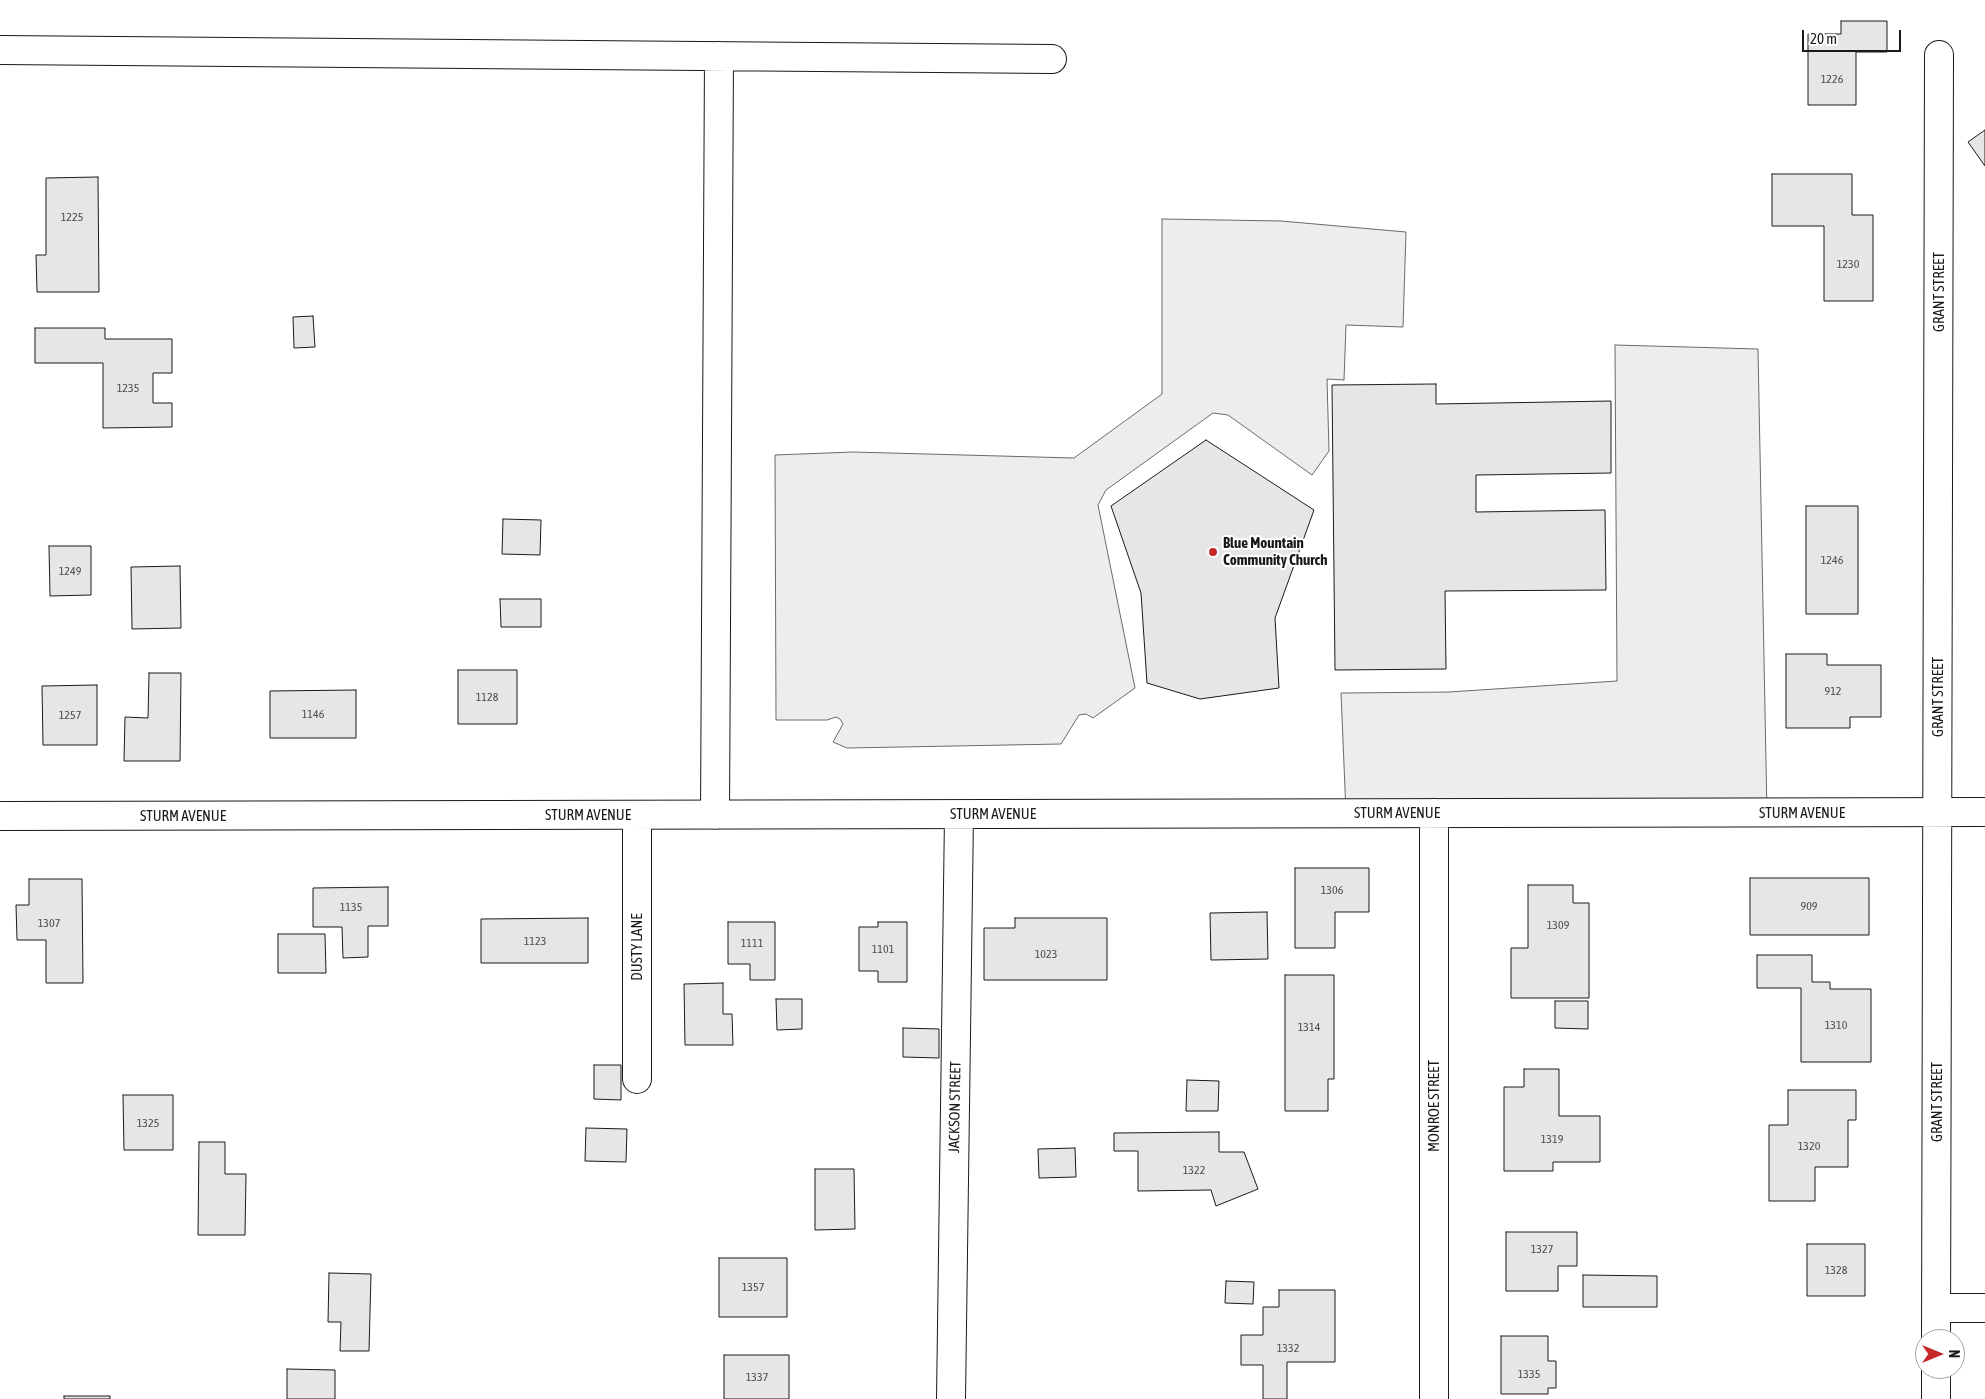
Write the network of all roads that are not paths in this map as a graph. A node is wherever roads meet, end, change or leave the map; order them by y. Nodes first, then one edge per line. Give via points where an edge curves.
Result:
1 (0, 50) edge
2 (1939, 55) dead end
3 (719, 56) junction
4 (1052, 59) dead end
5 (1937, 812) junction
6 (1985, 812) edge
7 (1434, 814) junction
8 (637, 815) junction
9 (715, 815) junction
10 (958, 815) junction
11 (0, 816) edge
12 (637, 1079) dead end
13 (1936, 1308) junction
14 (1985, 1308) edge
15 (1936, 1329) edge
16 (1936, 1379) edge
17 (951, 1399) edge
18 (1434, 1399) edge
19 (1936, 1399) edge

1 - 3 street
2 - 5 street, GRANT STREET
3 - 4 street
3 - 9 street
5 - 6 street, STURM AVENUE
5 - 7 street, STURM AVENUE
5 - 13 street, GRANT STREET
7 - 10 street, STURM AVENUE
7 - 18 street, MONROE STREET
8 - 9 street, STURM AVENUE
8 - 11 street, STURM AVENUE
8 - 12 street, DUSTY LANE
9 - 10 street, STURM AVENUE
10 - 17 street, JACKSON STREET
13 - 14 street
13 - 15 street, GRANT STREET
16 - 19 street

